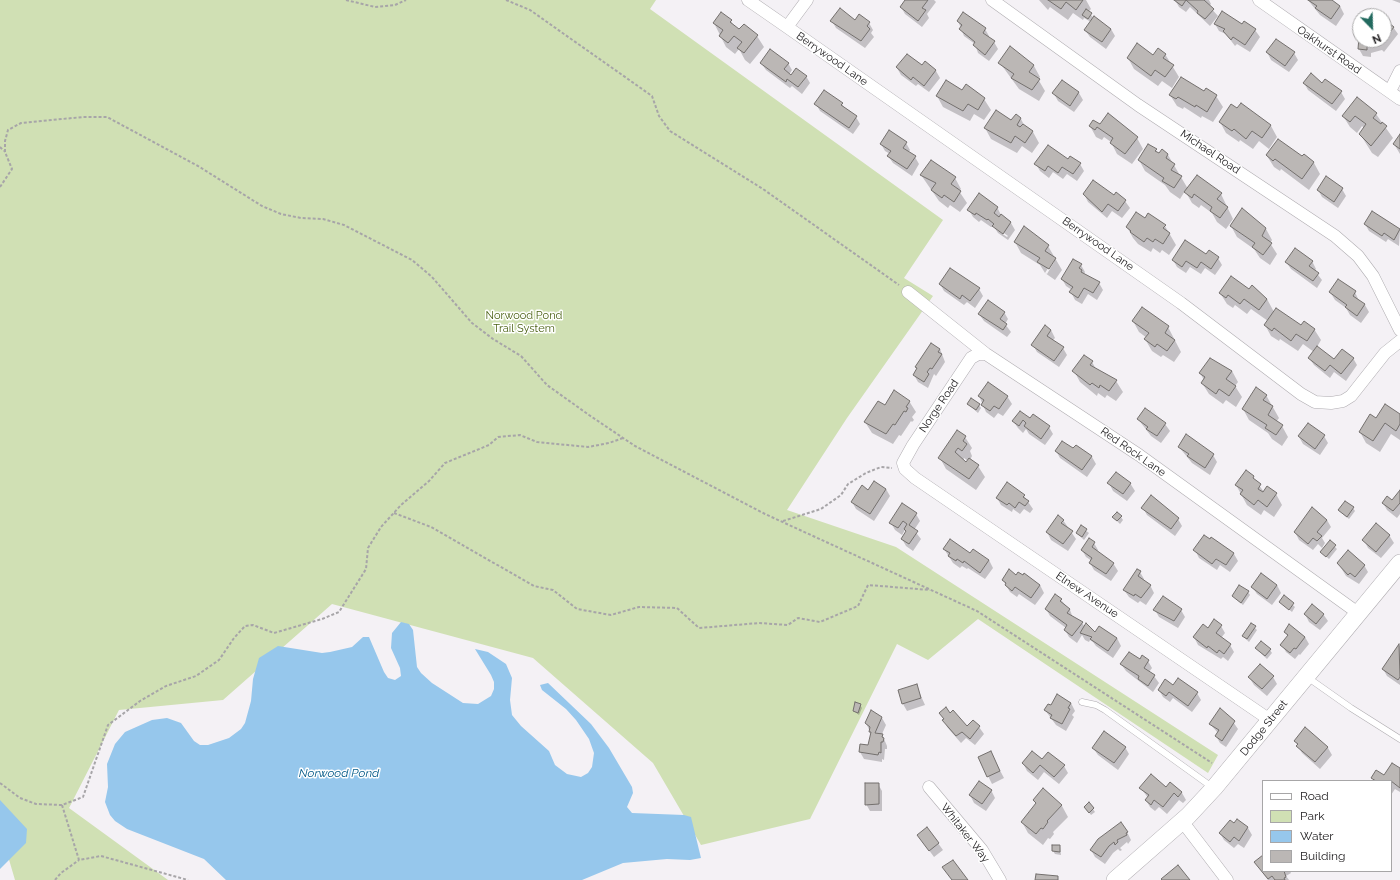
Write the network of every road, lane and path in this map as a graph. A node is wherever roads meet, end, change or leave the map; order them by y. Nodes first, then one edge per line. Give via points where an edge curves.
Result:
1 (346, 0) edge
2 (406, 0) edge
3 (506, 0) edge
4 (748, 0) edge
5 (807, 0) edge
6 (992, 0) edge
7 (1259, 0) edge
8 (787, 27) junction
9 (1400, 71) edge
10 (1395, 95) edge
11 (0, 147) edge
12 (5, 152) junction
13 (0, 187) edge
14 (908, 292) joint
15 (1400, 330) edge
16 (1400, 341) edge
17 (986, 354) junction
18 (623, 438) junction
19 (904, 469) junction
20 (394, 513) junction
21 (782, 522) junction
22 (1400, 563) edge
23 (933, 591) junction
24 (1358, 613) junction
25 (1306, 676) junction
26 (1082, 702) dead end
27 (1270, 720) junction
28 (1400, 739) edge
29 (1212, 763) dead end
30 (0, 783) edge
31 (929, 787) dead end
32 (1214, 788) junction
33 (62, 805) junction
34 (1182, 821) junction
35 (79, 860) junction
36 (55, 880) edge
37 (188, 880) edge
38 (1000, 880) edge
39 (1115, 880) edge
40 (1227, 880) edge

1 - 2 path via 375,7 395,5
3 - 14 path via 530,10 652,96 659,116 670,131 763,189
4 - 8 street, Berrywood Lane
5 - 8 street, Berrywood Lane
6 - 15 street, Michael Road via 1138,105 1335,236 1358,256 1374,276
7 - 10 street, Oakhurst Road
8 - 16 street, Berrywood Lane via 1168,294 1315,402 1331,403 1343,401 1351,396 1385,353
9 - 10 street
11 - 12 path
12 - 13 path via 12,169
12 - 18 path via 8,130 21,123 107,117 198,166 262,206 281,214 344,225 412,260 493,340 521,356 547,385
14 - 17 street, Red Rock Lane
17 - 19 street, Norge Road via 978,354 971,358 913,445 903,463
17 - 24 street, Red Rock Lane via 1139,455
18 - 20 path via 588,446 537,442 520,435 498,437 488,445 445,463 430,481
18 - 21 path
19 - 21 path via 881,467 866,473 848,484 841,495 821,509
19 - 27 street, Elnew Avenue
20 - 23 path via 431,527 534,586 553,590 577,609 611,615 639,607 677,608 699,628 759,623 788,625 798,618 820,622 858,606 868,585
20 - 33 path via 381,527 368,548 366,569 339,612 274,633 252,625 245,626 219,660 196,676 166,686 140,701 108,725 83,797
21 - 23 path
22 - 24 main road, Dodge Street
23 - 29 path via 977,611
24 - 25 main road, Dodge Street
25 - 27 main road, Dodge Street
25 - 28 lane
26 - 32 lane via 1105,710
27 - 32 main road, Dodge Street
30 - 33 path via 20,798 36,804
31 - 38 street, Whitaker Way via 982,850
32 - 34 main road, Dodge Street
33 - 35 path
34 - 39 main road, Dodge Street
34 - 40 street
35 - 36 path
35 - 37 path via 101,856

